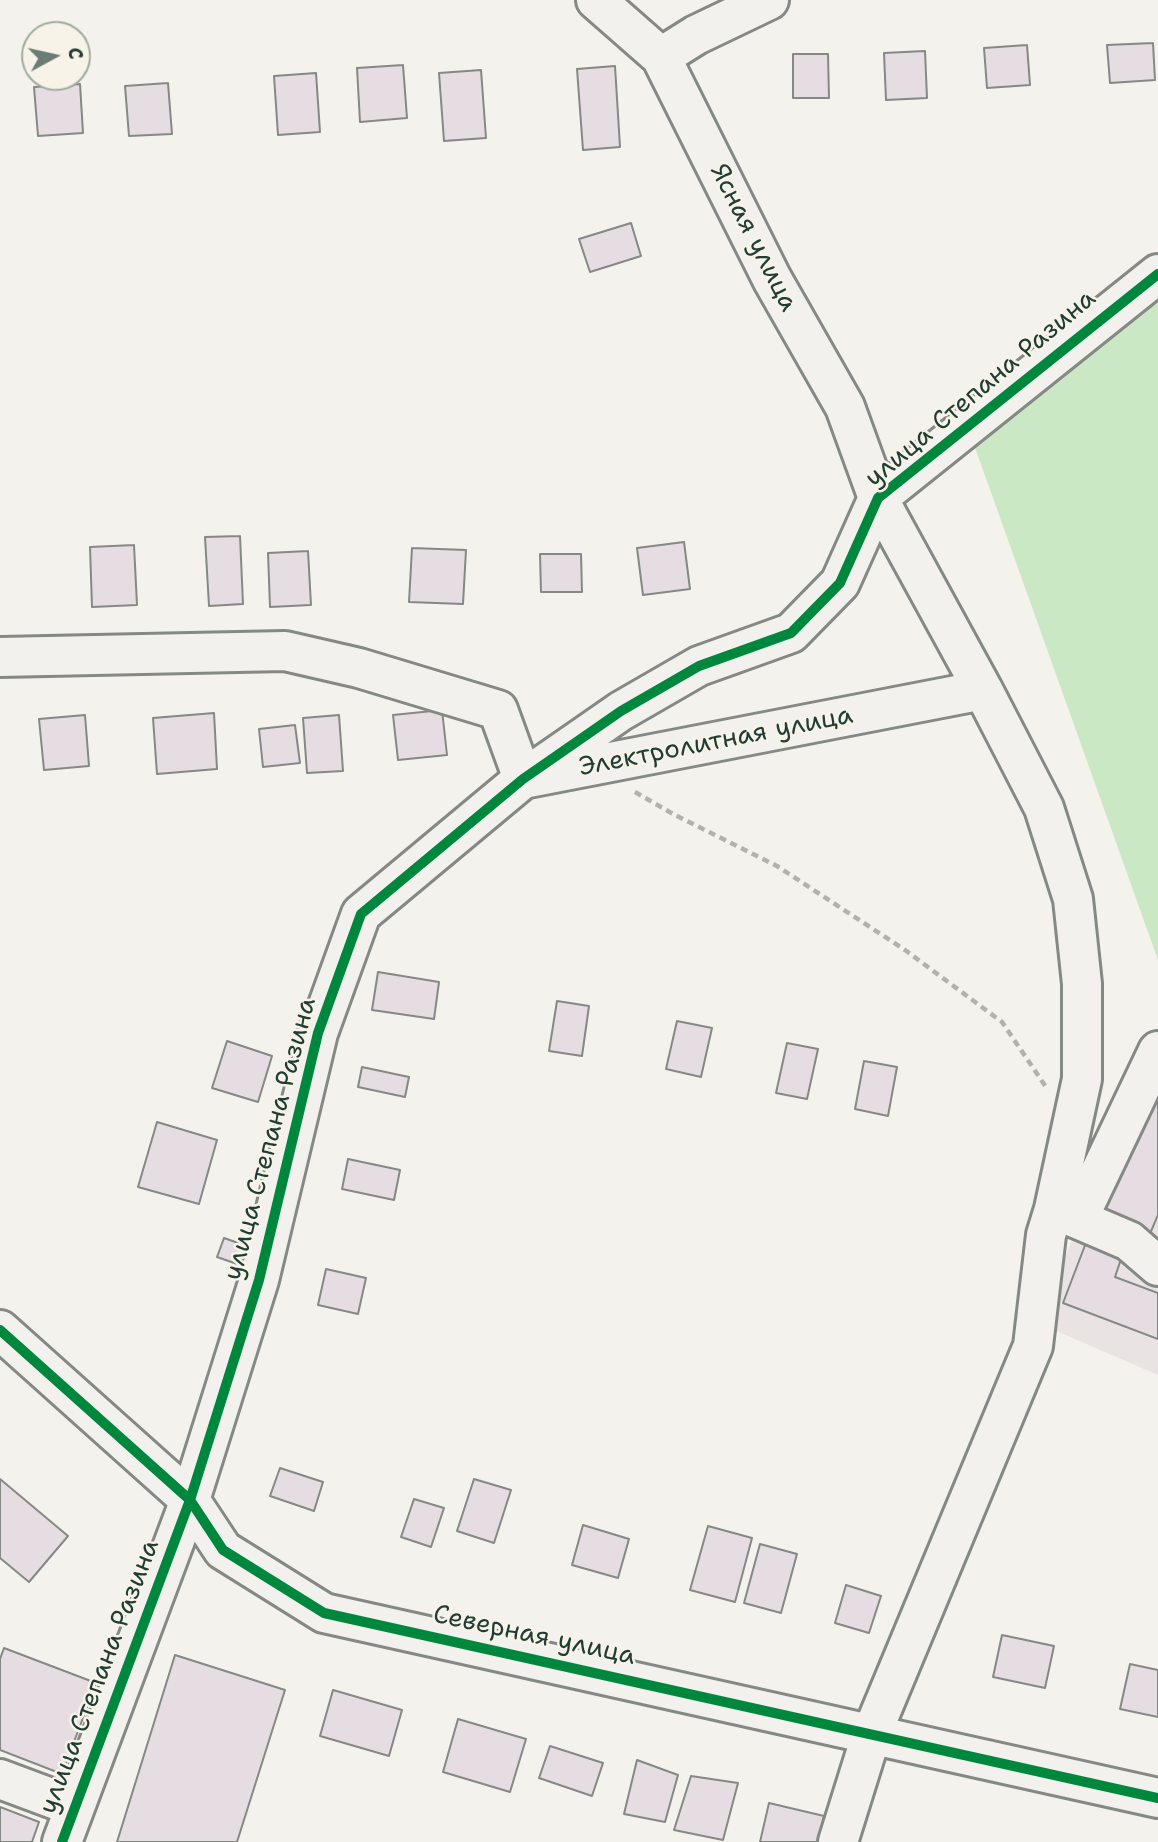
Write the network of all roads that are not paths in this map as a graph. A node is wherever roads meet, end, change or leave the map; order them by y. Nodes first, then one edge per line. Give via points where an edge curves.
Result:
1 (596, 0) edge
2 (769, 0) edge
3 (661, 57) junction
4 (1158, 274) edge
5 (878, 498) junction
6 (0, 657) edge
7 (983, 690) junction
8 (523, 779) junction
9 (1158, 1051) edge
10 (1066, 1214) junction
11 (1158, 1265) edge
12 (0, 1330) edge
13 (190, 1500) junction
14 (872, 1734) junction
15 (0, 1779) edge
16 (1158, 1798) edge
17 (68, 1825) edge
18 (838, 1842) edge

1 - 3 street, Ясная улица
2 - 3 street
3 - 5 street, Ясная улица via 772,279 845,407
4 - 5 street, улица Степана Разина
5 - 7 street, Ясная улица
5 - 8 street, улица Степана Разина via 840,583 791,634 699,666 621,711
6 - 8 street via 298,654 498,710
7 - 8 street, Электролитная улица
7 - 10 street, Ясная улица via 1044,808 1073,899 1082,984 1082,1079
8 - 13 street, улица Степана Разина via 361,914 318,1033
9 - 10 street
10 - 11 street via 1129,1241
10 - 14 street via 1046,1235 1032,1346
12 - 13 street, Северная улица
13 - 14 street, Северная улица via 223,1550 324,1614
13 - 17 street, улица Степана Разина
14 - 16 street, Северная улица
14 - 18 street
15 - 17 street

